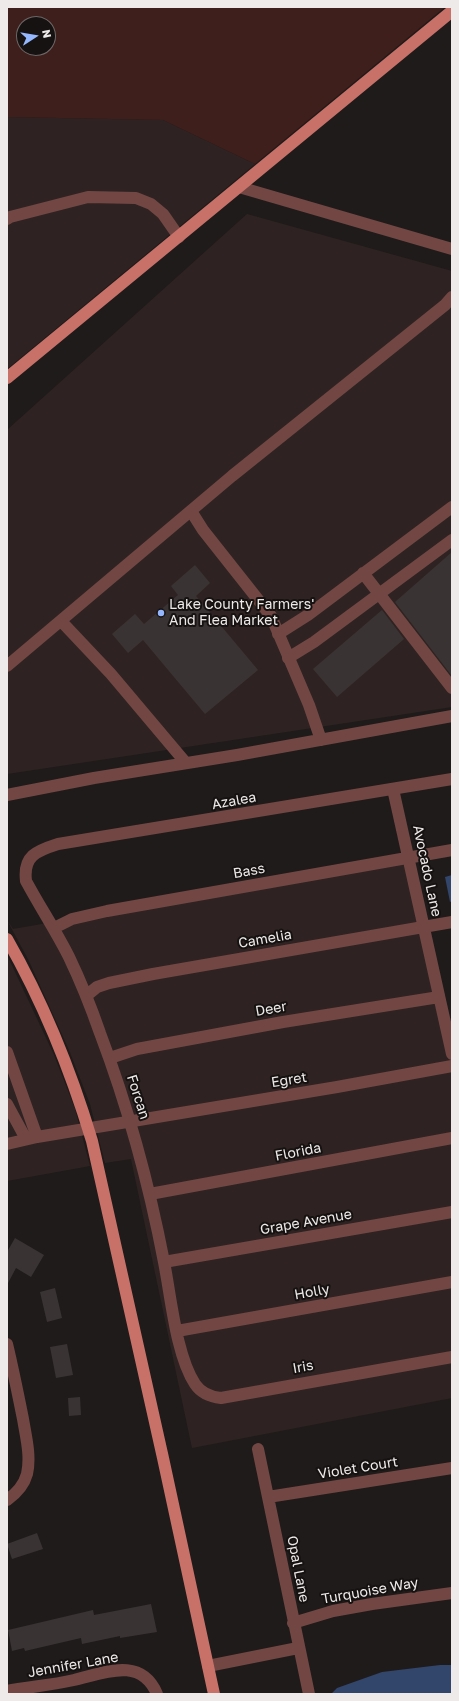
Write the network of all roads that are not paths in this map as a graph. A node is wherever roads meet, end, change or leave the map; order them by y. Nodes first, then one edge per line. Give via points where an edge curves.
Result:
1 (452, 11) edge
2 (239, 187) junction
3 (8, 216) edge
4 (179, 237) junction
5 (452, 250) edge
6 (452, 297) edge
7 (7, 378) edge
8 (452, 508) edge
9 (191, 511) junction
10 (452, 540) edge
11 (363, 573) junction
12 (379, 594) junction
13 (61, 621) junction
14 (278, 634) junction
15 (288, 658) junction
16 (7, 666) edge
17 (452, 688) edge
18 (452, 716) edge
19 (321, 740) junction
20 (186, 764) junction
21 (452, 779) edge
22 (393, 789) junction
23 (7, 794) edge
24 (452, 850) edge
25 (409, 858) junction
26 (27, 862) joint
27 (452, 922) edge
28 (424, 926) junction
29 (54, 928) junction
30 (7, 939) edge
31 (86, 996) junction
32 (439, 997) junction
33 (7, 1052) edge
34 (452, 1054) edge
35 (110, 1058) junction
36 (452, 1066) edge
37 (7, 1104) edge
38 (130, 1121) junction
39 (88, 1128) junction
40 (32, 1138) junction
41 (452, 1138) edge
42 (7, 1144) edge
43 (150, 1194) junction
44 (452, 1212) edge
45 (164, 1262) junction
46 (452, 1282) edge
47 (177, 1331) junction
48 (7, 1344) edge
49 (184, 1355) joint
50 (452, 1357) edge
51 (258, 1449) dead end
52 (452, 1468) edge
53 (268, 1497) junction
54 (7, 1500) edge
55 (452, 1593) edge
56 (293, 1623) junction
57 (298, 1648) junction
58 (208, 1666) junction
59 (7, 1691) edge
60 (157, 1694) edge
61 (214, 1694) edge
62 (309, 1694) edge

1 - 2 main road
2 - 4 main road
2 - 5 street
3 - 4 street via 88,197 136,198 151,204 163,214
4 - 7 main road
6 - 9 street
8 - 11 street
9 - 13 street
9 - 14 street via 271,616
10 - 12 street
11 - 12 street
11 - 14 street via 308,615
12 - 15 street
12 - 17 street
13 - 16 street
13 - 20 street via 111,674
14 - 15 street
15 - 19 street
18 - 19 street
19 - 20 street
20 - 23 street
21 - 22 street, Azalea
22 - 25 street, Avocado Lane
22 - 26 street, Azalea via 58,844 32,856
24 - 25 street, Bass
25 - 28 street, Avocado Lane
25 - 29 street, Bass via 107,911 72,919
26 - 29 street, Forcan via 26,881
27 - 28 street, Camelia
28 - 31 street, Camelia via 124,980 97,987
28 - 32 street, Avocado Lane
29 - 31 street, Forcan
30 - 39 main road via 22,964 62,1053
31 - 35 street, Forcan
32 - 34 street, Avocado Lane
32 - 35 street, Deer via 137,1049
33 - 40 street
35 - 38 street, Forcan
36 - 38 street, Egret
37 - 40 street
38 - 39 street, Egret
38 - 43 street, Forcan
39 - 40 street, Egret
39 - 58 main road
40 - 42 street, Egret
41 - 43 street, Florida
43 - 45 street, Forcan
44 - 45 street, Grape Avenue
45 - 47 street, Forcan
46 - 47 street, Holly
47 - 49 street, Forcan
48 - 54 street via 29,1461 23,1485
49 - 50 street, Iris via 196,1385 213,1398
51 - 53 street, Opal Lane
52 - 53 street, Violet Court
53 - 56 street, Opal Lane
55 - 56 street, Turquoise Way via 333,1611
56 - 57 street, Opal Lane
57 - 58 street
57 - 62 street, Opal Lane
58 - 61 main road
59 - 60 street, Jennifer Lane via 73,1680 110,1670 124,1670 146,1677

